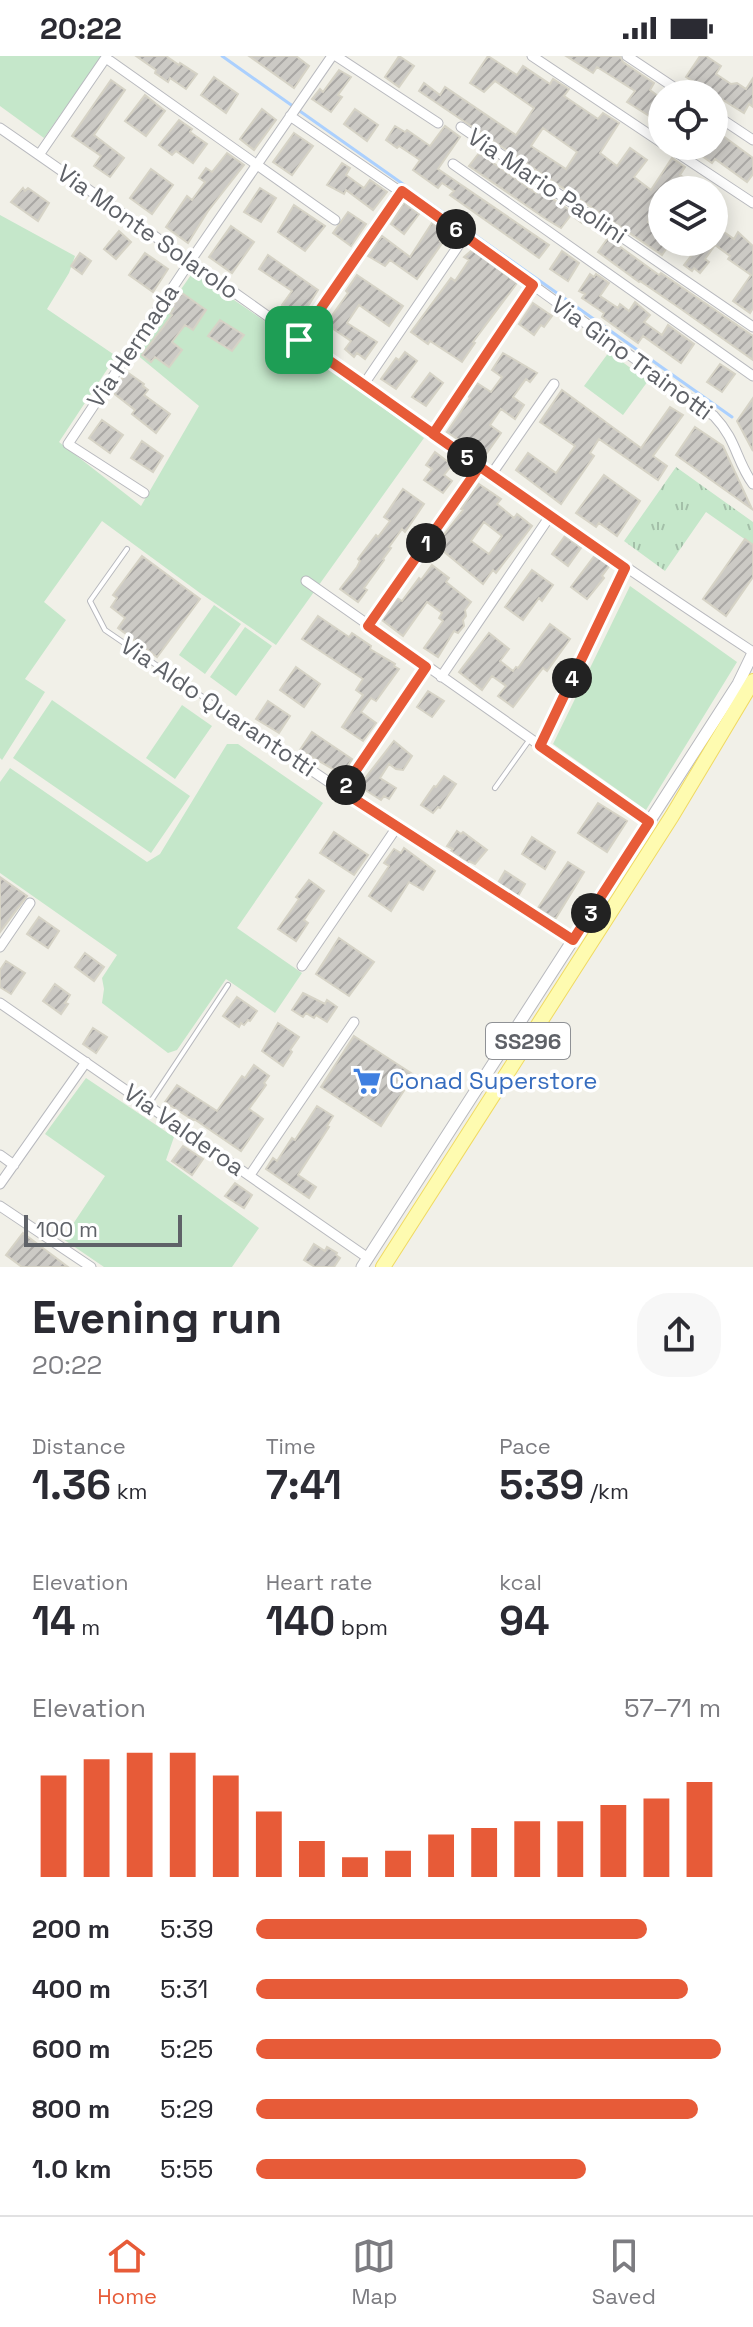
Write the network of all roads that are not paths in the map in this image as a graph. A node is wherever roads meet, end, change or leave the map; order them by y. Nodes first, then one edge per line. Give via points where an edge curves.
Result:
1 (334, 56) edge
2 (532, 56) edge
3 (627, 56) edge
4 (107, 57) edge
5 (663, 80) edge
6 (291, 114) junction
7 (438, 123) dead end
8 (728, 123) edge
9 (461, 127) dead end
10 (0, 128) edge
11 (648, 134) edge
12 (753, 140) edge
13 (39, 155) junction
14 (688, 160) edge
15 (453, 164) dead end
16 (257, 165) junction
17 (402, 191) junction
18 (753, 203) edge
19 (335, 220) dead end
20 (465, 236) junction
21 (191, 260) junction
22 (533, 285) junction
23 (753, 327) edge
24 (299, 340) junction
25 (753, 376) edge
26 (364, 384) junction
27 (554, 384) dead end
28 (433, 434) junction
29 (480, 466) junction
30 (491, 475) junction
31 (753, 484) edge
32 (144, 493) dead end
33 (550, 516) junction
34 (127, 549) dead end
35 (625, 568) junction
36 (306, 581) dead end
37 (368, 626) junction
38 (753, 652) edge
39 (426, 667) junction
40 (441, 677) junction
41 (753, 681) edge
42 (751, 703) edge
43 (240, 722) joint
44 (530, 739) junction
45 (540, 746) junction
46 (495, 788) dead end
47 (342, 791) junction
48 (672, 816) junction
49 (649, 822) junction
50 (397, 827) junction
51 (30, 903) dead end
52 (573, 940) junction
53 (0, 947) edge
54 (302, 966) dead end
55 (228, 985) dead end
56 (2, 1008) edge
57 (354, 1022) dead end
58 (86, 1062) junction
59 (149, 1104) junction
60 (0, 1155) edge
61 (14, 1165) junction
62 (250, 1175) junction
63 (0, 1184) edge
64 (0, 1206) edge
65 (365, 1262) edge
66 (91, 1267) edge
67 (383, 1267) edge

1 - 6 street, Via Hermada
1 - 7 street
2 - 11 street
3 - 5 street
4 - 13 street
4 - 16 street
6 - 16 street, Via Hermada
6 - 17 street, Via Gino Trainotti
8 - 12 street
9 - 23 street, Via Mario Paolini
10 - 13 street, Via Monte Solarolo
13 - 21 street, Via Monte Solarolo
14 - 18 street
15 - 25 street
16 - 19 street
16 - 21 street, Via Hermada
17 - 20 street, Via Gino Trainotti
17 - 24 street
20 - 22 street, Via Gino Trainotti
20 - 26 street
21 - 24 street, Via Monte Solarolo
21 - 32 street, Via Hermada via 68,444
22 - 28 street
22 - 31 street, Via Gino Trainotti via 714,416
24 - 26 street, Via Monte Solarolo
26 - 28 street, Via Monte Solarolo
27 - 30 street
28 - 29 street, Via Monte Solarolo
29 - 30 street, Via Monte Solarolo
29 - 37 street
30 - 33 street, Via Monte Solarolo
33 - 35 street, Via Monte Solarolo
33 - 40 street
34 - 43 lane, Via Aldo Quarantotti via 90,601 105,630
35 - 38 street, Via Monte Solarolo
35 - 45 street
36 - 37 street
37 - 39 street
38 - 49 street
39 - 40 street
39 - 47 street
40 - 44 street
41 - 48 main road, SS296
42 - 48 main road, SS296
43 - 47 street, Via Aldo Quarantotti
44 - 45 street
44 - 46 lane
45 - 49 street
47 - 50 street, Via Aldo Quarantotti
48 - 67 main road, SS296
49 - 52 street
50 - 52 street, Via Aldo Quarantotti
50 - 54 street
51 - 53 street
52 - 65 street
55 - 59 lane
56 - 58 street, Via Valderoa
57 - 62 street
58 - 59 street, Via Valderoa
58 - 61 street
59 - 62 street, Via Valderoa
60 - 61 street
61 - 63 street
62 - 65 street, Via Valderoa
64 - 66 street

